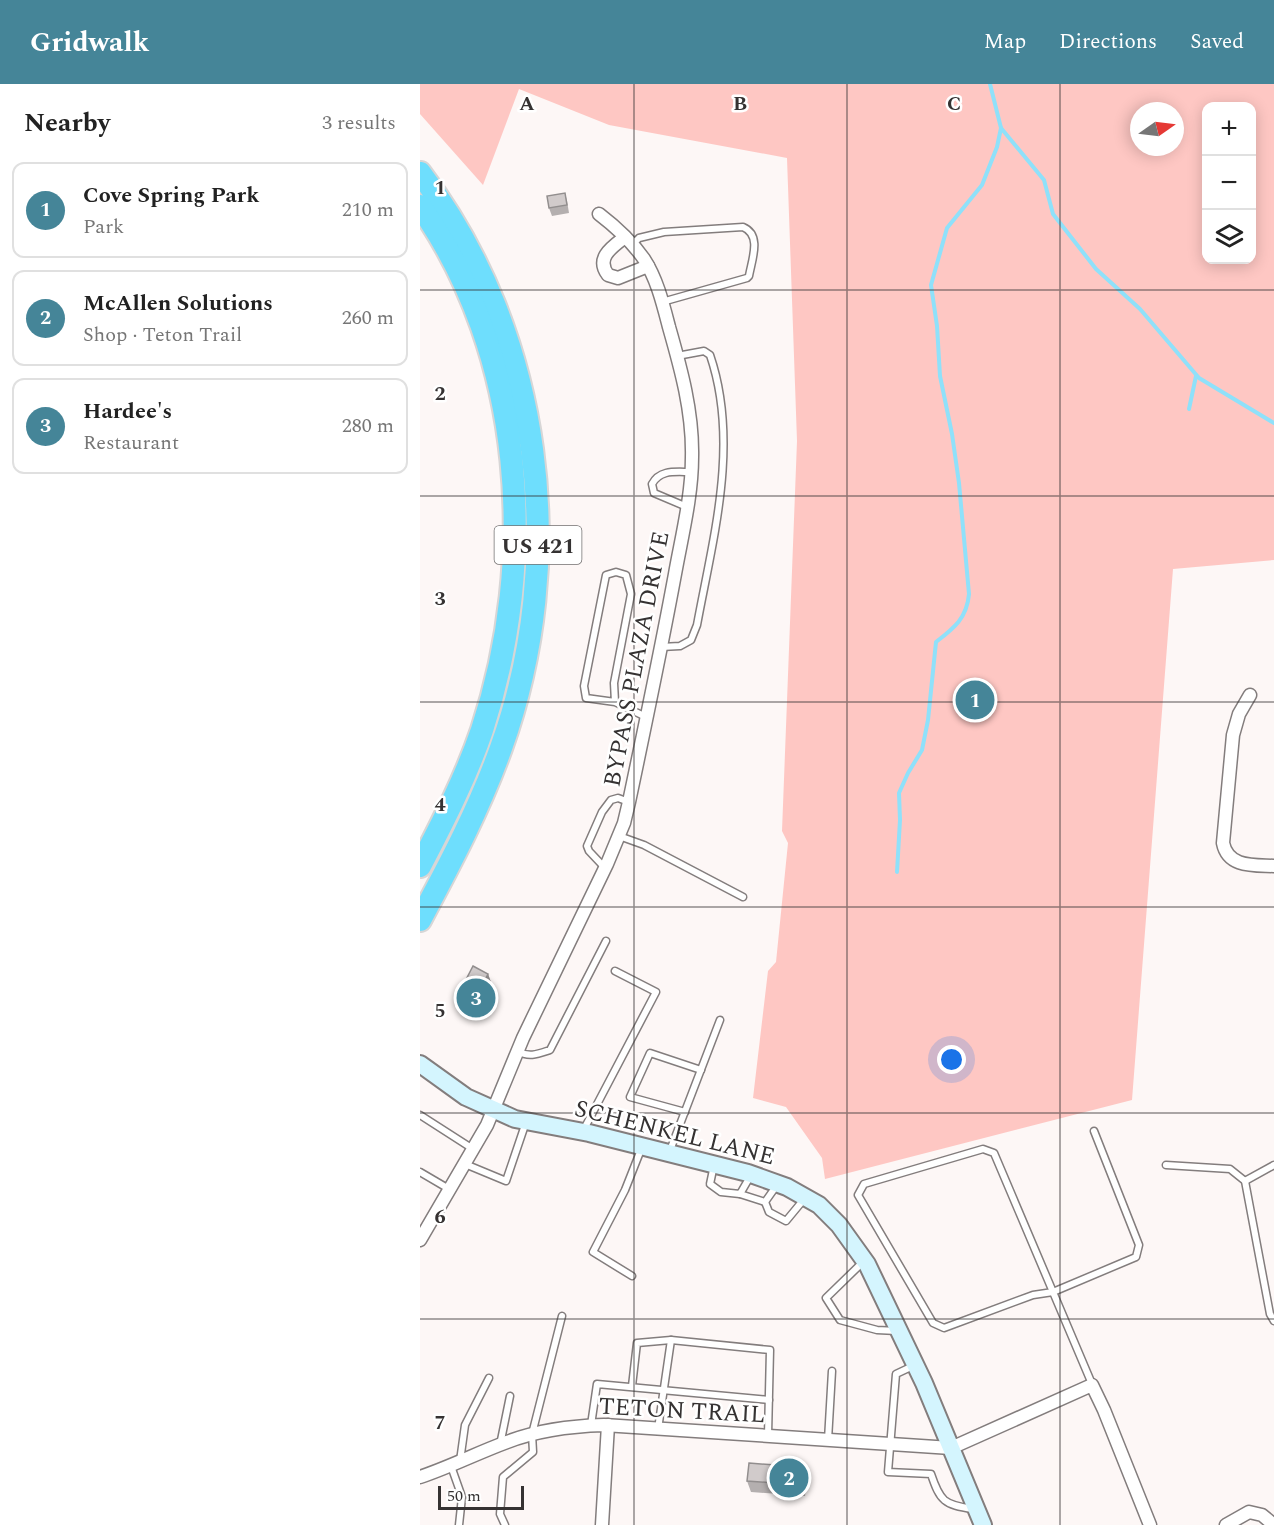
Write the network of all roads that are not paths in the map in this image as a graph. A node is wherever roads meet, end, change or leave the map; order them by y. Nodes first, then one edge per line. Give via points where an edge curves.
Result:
1 (420, 173) edge
2 (420, 206) edge
3 (599, 214) dead end
4 (628, 241) junction
5 (648, 266) junction
6 (662, 302) junction
7 (677, 356) junction
8 (692, 472) junction
9 (687, 507) junction
10 (660, 647) junction
11 (1250, 694) dead end
12 (615, 702) junction
13 (646, 717) junction
14 (629, 802) junction
15 (619, 836) junction
16 (420, 866) edge
17 (1274, 866) edge
18 (605, 868) junction
19 (743, 897) dead end
20 (420, 920) edge
21 (606, 941) dead end
22 (615, 970) dead end
23 (720, 1020) dead end
24 (518, 1050) junction
25 (420, 1064) edge
26 (701, 1070) junction
27 (493, 1110) junction
28 (685, 1112) junction
29 (420, 1115) edge
30 (526, 1122) junction
31 (583, 1131) junction
32 (1094, 1131) dead end
33 (642, 1146) junction
34 (473, 1149) junction
35 (669, 1153) junction
36 (465, 1164) junction
37 (714, 1164) junction
38 (1166, 1165) dead end
39 (1274, 1165) edge
40 (423, 1174) edge
41 (752, 1174) junction
42 (1245, 1180) junction
43 (778, 1183) junction
44 (450, 1190) junction
45 (740, 1194) junction
46 (805, 1198) junction
47 (765, 1202) junction
48 (420, 1240) edge
49 (864, 1260) junction
50 (632, 1276) dead end
51 (1053, 1292) junction
52 (562, 1316) dead end
53 (1274, 1322) edge
54 (900, 1331) junction
55 (671, 1341) junction
56 (916, 1365) junction
57 (832, 1371) dead end
58 (489, 1378) dead end
59 (1092, 1385) junction
60 (632, 1386) junction
61 (663, 1390) junction
62 (510, 1396) dead end
63 (769, 1400) junction
64 (591, 1425) junction
65 (608, 1425) junction
66 (658, 1429) junction
67 (532, 1434) junction
68 (768, 1436) junction
69 (828, 1440) junction
70 (889, 1444) junction
71 (500, 1445) junction
72 (951, 1448) junction
73 (455, 1464) junction
74 (420, 1478) edge
75 (977, 1509) junction
76 (1274, 1524) edge
77 (459, 1525) edge
78 (505, 1525) edge
79 (602, 1525) edge
80 (983, 1525) edge
81 (1150, 1525) edge
82 (1226, 1525) edge

1 - 20 highway, US 421 via 444,207 480,274 508,345 533,456 538,532 528,644 512,714 475,811
2 - 16 highway, US 421 via 455,266 483,327 508,438 514,531 505,633 491,698 459,788
3 - 4 street, BYPASS PLAZA DRIVE
4 - 5 street, BYPASS PLAZA DRIVE
4 - 5 street via 610,249 604,259 608,275 618,278
4 - 6 lane via 664,232 743,227 755,238 747,279
5 - 6 street, BYPASS PLAZA DRIVE
6 - 7 street, BYPASS PLAZA DRIVE
7 - 8 street, BYPASS PLAZA DRIVE via 690,417
7 - 10 lane via 704,351 710,355 722,406 724,458 697,626 691,640 680,646
8 - 9 street, BYPASS PLAZA DRIVE
8 - 9 lane via 668,472 656,477 652,484 654,493
9 - 10 street, BYPASS PLAZA DRIVE
10 - 13 street, BYPASS PLAZA DRIVE
11 - 17 street via 1233,735 1223,843 1227,856 1235,861
12 - 12 lane via 614,683 631,594 626,575 616,572 606,574 584,686 586,698
12 - 13 lane
13 - 14 street, BYPASS PLAZA DRIVE
14 - 15 street, BYPASS PLAZA DRIVE
14 - 18 lane via 611,800 586,846
15 - 18 street, BYPASS PLAZA DRIVE
15 - 19 lane
18 - 24 street, BYPASS PLAZA DRIVE
21 - 24 lane via 550,1050 525,1055
22 - 31 lane via 656,992
23 - 26 lane
24 - 27 street, BYPASS PLAZA DRIVE
25 - 27 street, SCHENKEL LANE via 450,1087
26 - 28 lane
26 - 28 lane via 650,1053 630,1097
27 - 30 street, SCHENKEL LANE
27 - 34 street, BYPASS PLAZA DRIVE
28 - 35 lane
29 - 34 lane
30 - 31 street, SCHENKEL LANE
30 - 36 lane via 506,1181
31 - 33 street, SCHENKEL LANE
32 - 51 lane via 1139,1245 1136,1257
33 - 35 street, SCHENKEL LANE
33 - 50 lane via 625,1190 593,1252
34 - 36 street, BYPASS PLAZA DRIVE
35 - 37 street, SCHENKEL LANE
36 - 44 street, BYPASS PLAZA DRIVE
37 - 41 street, SCHENKEL LANE
37 - 45 lane via 710,1184 721,1192
38 - 42 lane via 1230,1169
39 - 42 lane
40 - 44 lane
41 - 43 street, SCHENKEL LANE
41 - 45 lane
42 - 53 lane
43 - 46 street, SCHENKEL LANE
43 - 47 lane
44 - 48 street, BYPASS PLAZA DRIVE
45 - 47 lane
46 - 47 lane via 786,1221 769,1212
46 - 49 street, SCHENKEL LANE via 839,1225
49 - 54 street, SCHENKEL LANE
49 - 54 lane via 826,1298 840,1320 877,1330
51 - 51 lane via 994,1153 983,1149 864,1184 858,1195 933,1323 944,1328 1032,1295
51 - 59 lane
52 - 67 lane
54 - 56 street, SCHENKEL LANE
55 - 60 lane via 637,1343
55 - 61 lane
55 - 63 lane via 770,1350
56 - 70 lane via 896,1374
56 - 72 street, SCHENKEL LANE
57 - 69 lane
58 - 73 lane via 465,1425
59 - 72 street
59 - 81 street
60 - 61 lane
60 - 64 lane via 597,1384
61 - 63 lane
61 - 66 lane
62 - 71 lane
63 - 68 lane
64 - 65 street, TETON TRAIL
64 - 67 street, TETON TRAIL
65 - 66 street, TETON TRAIL
65 - 79 street
66 - 68 street, TETON TRAIL
67 - 71 street, TETON TRAIL
67 - 78 lane via 531,1456 503,1477 500,1514
68 - 69 street, TETON TRAIL
69 - 70 street, TETON TRAIL
70 - 72 street, TETON TRAIL
70 - 75 lane via 888,1472 931,1474 939,1496 954,1506
71 - 73 street, TETON TRAIL
72 - 75 street, SCHENKEL LANE
73 - 74 street, TETON TRAIL
73 - 77 lane via 462,1497
75 - 80 street, SCHENKEL LANE
76 - 82 street via 1249,1512

